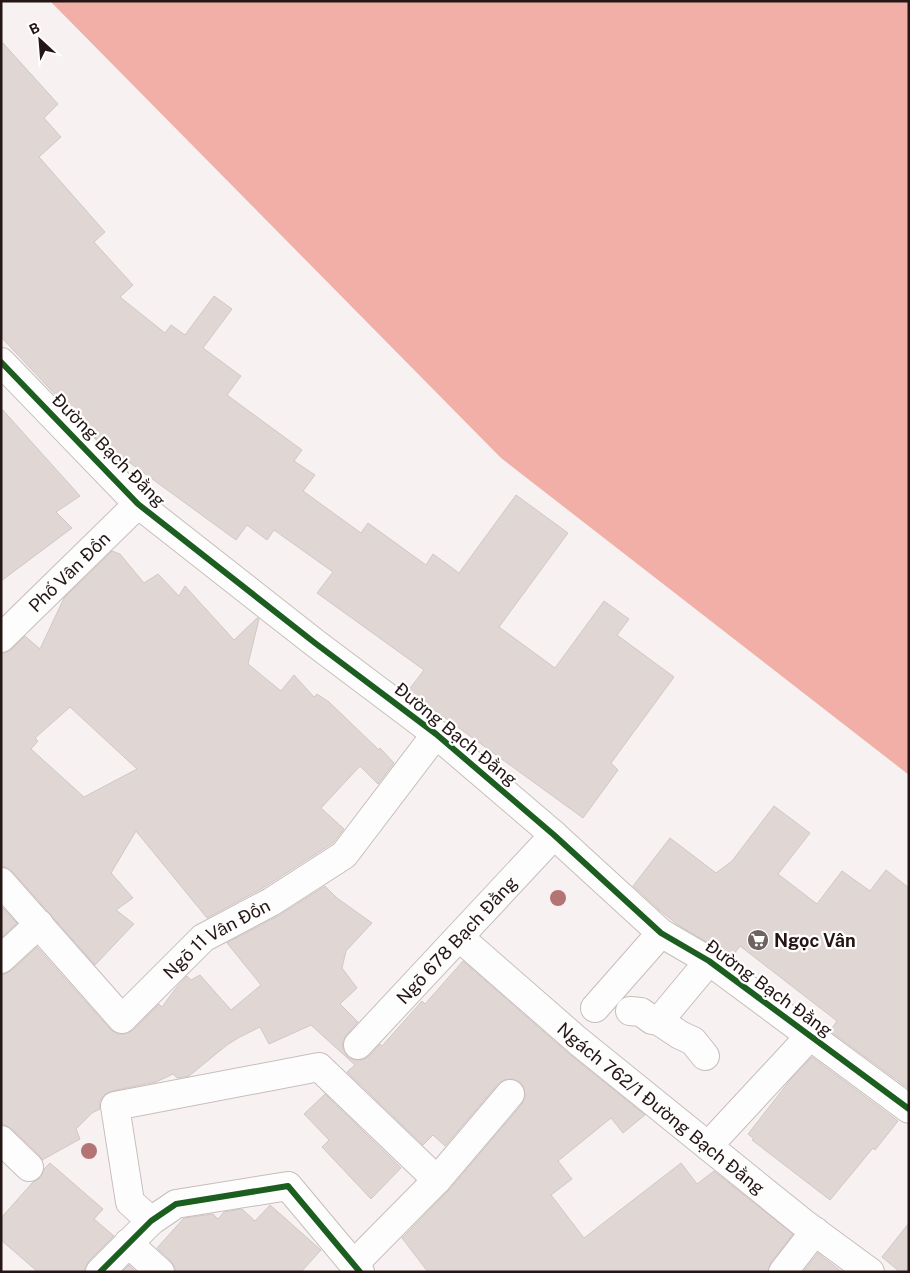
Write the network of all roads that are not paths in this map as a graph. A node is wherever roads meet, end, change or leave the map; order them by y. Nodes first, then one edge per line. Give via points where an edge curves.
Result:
1 (1, 362) edge
2 (138, 504) junction
3 (1, 638) edge
4 (436, 734) junction
5 (554, 835) junction
6 (1, 882) edge
7 (39, 924) junction
8 (661, 933) junction
9 (459, 937) junction
10 (1, 960) edge
11 (709, 961) junction
12 (595, 1008) dead end
13 (630, 1011) dead end
14 (659, 1021) junction
15 (810, 1036) junction
16 (358, 1046) dead end
17 (705, 1056) dead end
18 (510, 1094) dead end
19 (909, 1109) edge
20 (1, 1140) edge
21 (708, 1146) junction
22 (29, 1167) dead end
23 (437, 1180) junction
24 (151, 1220) junction
25 (815, 1231) junction
26 (128, 1242) junction
27 (357, 1268) edge
28 (100, 1272) edge
29 (160, 1272) edge
30 (783, 1272) edge
31 (870, 1272) edge

1 - 2 street, Đường Bạch Đằng
2 - 3 street, Phố Vân Đồn
2 - 4 street, Đường Bạch Đằng
4 - 5 street, Đường Bạch Đằng
4 - 7 street, Ngõ 11 Vân Đồn via 344,855 271,902 202,938 122,1019
5 - 8 street, Đường Bạch Đằng
5 - 9 street, Ngõ 678 Bạch Đằng
6 - 7 street, Ngõ 11 Vân Đồn
7 - 10 street
8 - 11 street, Đường Bạch Đằng
8 - 12 street
9 - 16 street, Ngõ 678 Bạch Đằng
9 - 21 street, Ngách 762/1 Đường Bạch Đằng via 578,1041
11 - 14 street
11 - 15 street, Đường Bạch Đằng
13 - 14 street via 641,1012
14 - 17 street via 693,1041
15 - 19 street, Đường Bạch Đằng
15 - 21 street
18 - 23 street
20 - 22 street
21 - 25 street, Ngách 762/1 Đường Bạch Đằng
23 - 24 street via 319,1067 115,1106 130,1202
23 - 27 street
24 - 26 street
24 - 27 street via 176,1204 288,1186
25 - 30 street
25 - 31 street, Ngách 762/1 Đường Bạch Đằng
26 - 28 street
26 - 29 street

